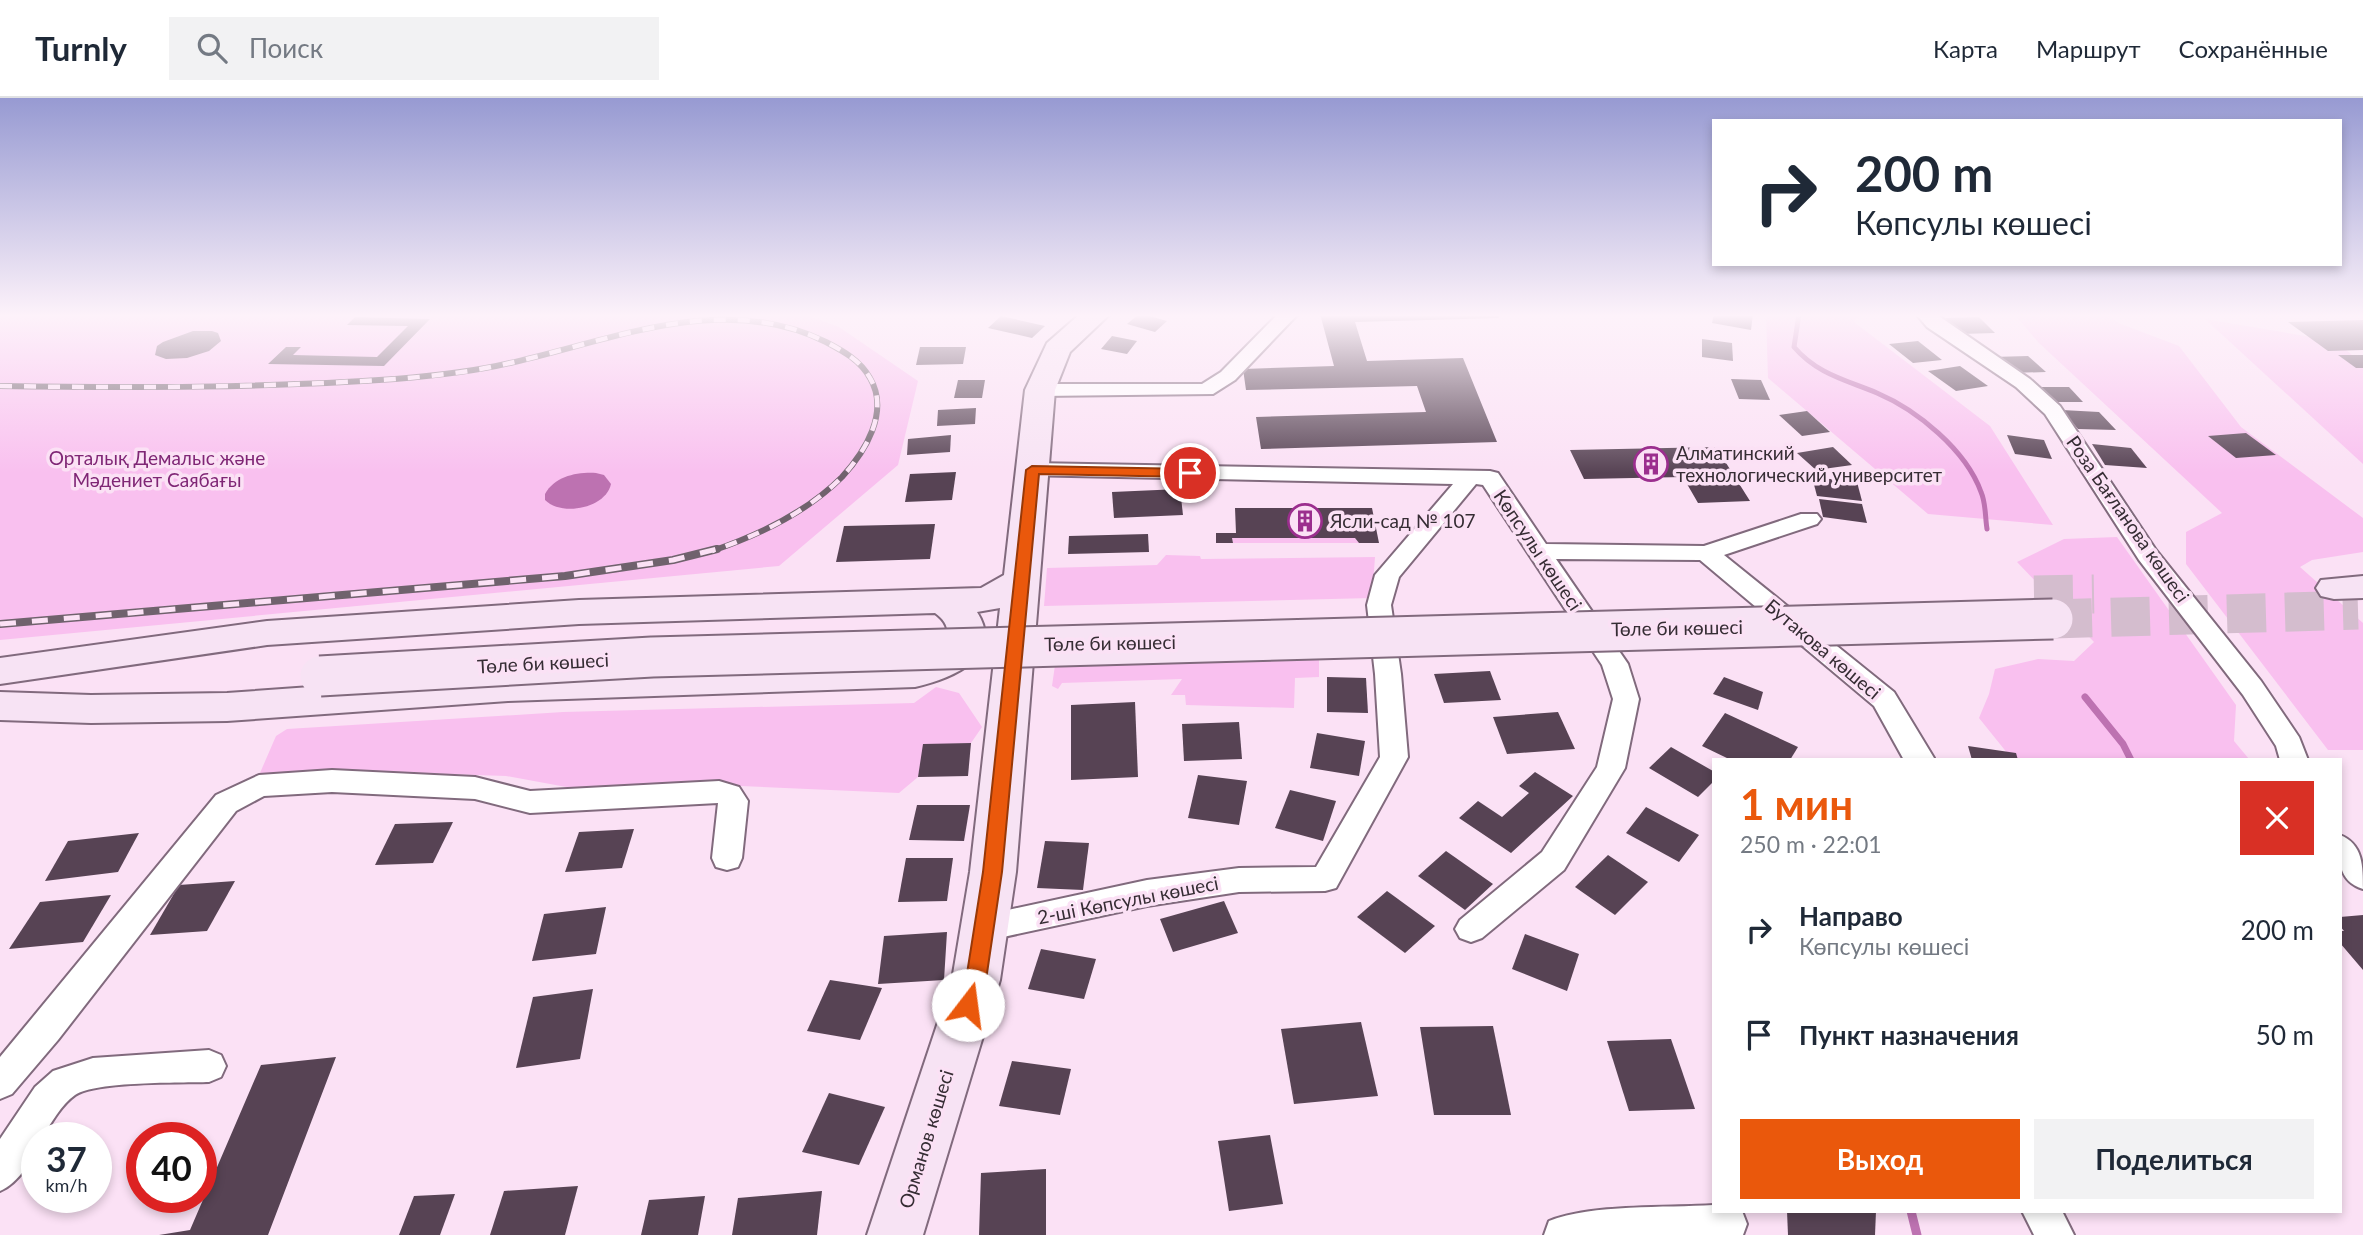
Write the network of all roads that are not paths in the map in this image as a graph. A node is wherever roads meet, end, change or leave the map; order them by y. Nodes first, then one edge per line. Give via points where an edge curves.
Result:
1 (1050, 367) edge
2 (1237, 367) edge
3 (1999, 367) edge
4 (1040, 390) junction
5 (1032, 470) junction
6 (1470, 478) junction
7 (1809, 519) dead end
8 (1539, 551) junction
9 (1706, 553) junction
10 (1020, 580) junction
11 (940, 601) junction
12 (2044, 607) tunnel mouth
13 (328, 662) junction
14 (0, 672) edge
15 (0, 701) edge
16 (0, 706) edge
17 (1920, 758) edge
18 (2293, 758) edge
19 (2342, 849) edge
20 (727, 858) dead end
21 (2363, 877) edge
22 (985, 928) junction
23 (1471, 929) dead end
24 (209, 1066) dead end
25 (0, 1083) edge
26 (0, 1173) edge
27 (2042, 1213) edge
28 (1728, 1223) edge
29 (895, 1235) edge
30 (1563, 1235) edge
31 (2055, 1235) edge

1 - 4 main road, Орманов көшесі
2 - 4 street via 1206,390
3 - 18 street, Роза Бағланова көшесі via 2053,410 2147,555 2252,688
4 - 5 main road, Орманов көшесі
5 - 6 street, Көпсулы көшесі
5 - 10 main road, Орманов көшесі
6 - 8 street, Көпсулы көшесі via 1489,478
6 - 22 street, 2-ші Көпсулы көшесі via 1387,575 1380,605 1394,757 1325,879 1212,883
7 - 9 street
8 - 9 street
8 - 23 street, Көпсулы көшесі via 1615,664 1626,699 1611,768 1553,861
9 - 17 street, Бутакова көшесі via 1884,699
10 - 11 main road via 987,600
10 - 22 main road, Орманов көшесі
11 - 14 main road via 579,612 268,633
11 - 16 main road via 963,616 966,642 953,659 915,674 508,687 227,707
12 - 13 main road, Төле би көшесі, bridge via 666,656
13 - 14 main road, Төле би көшесі
13 - 15 main road, Төле би көшесі
19 - 21 street
20 - 25 street via 733,801 719,792 530,802 475,788 332,781 259,786 226,803
22 - 29 main road, Орманов көшесі via 976,980
24 - 26 street via 85,1074 65,1082 46,1100
27 - 31 street
28 - 30 street

